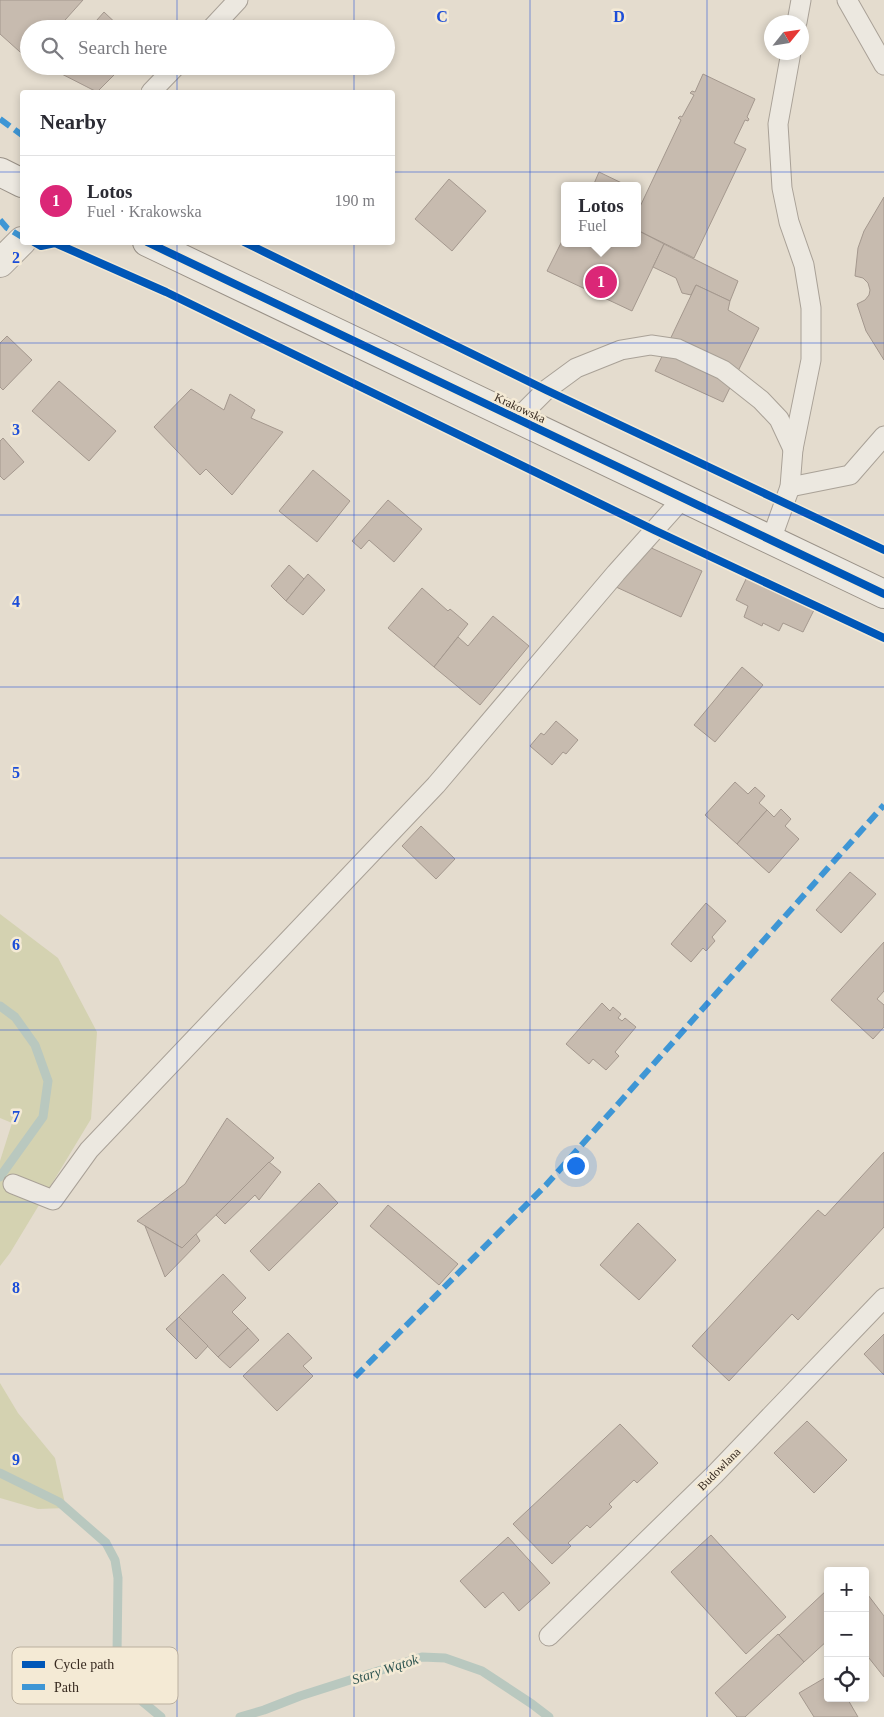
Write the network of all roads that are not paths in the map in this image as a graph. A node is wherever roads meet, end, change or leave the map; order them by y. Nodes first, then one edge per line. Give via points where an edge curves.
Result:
1 (238, 0) edge
2 (801, 0) edge
3 (847, 0) edge
4 (798, 15) edge
5 (219, 20) edge
6 (790, 60) edge
7 (884, 65) edge
8 (167, 75) edge
9 (153, 90) edge
10 (0, 172) edge
11 (20, 182) edge
12 (20, 243) edge
13 (153, 245) edge
14 (0, 262) edge
15 (517, 419) junction
16 (884, 436) edge
17 (793, 448) junction
18 (790, 487) junction
19 (683, 498) junction
20 (770, 540) junction
21 (884, 594) edge
22 (13, 1184) dead end
23 (884, 1298) edge
24 (549, 1636) dead end

1 - 5 lane
2 - 4 lane
3 - 7 lane
6 - 17 lane via 778,124 782,188 804,265 811,308 811,360
8 - 9 lane
10 - 11 street
12 - 14 street
13 - 15 street, Krakowska
15 - 17 lane via 546,390 576,368 621,350 651,345 678,350 724,370 779,419
15 - 19 street, Krakowska
16 - 18 lane via 850,475
17 - 18 lane
18 - 20 lane
19 - 20 street, Krakowska
19 - 22 lane via 436,785 89,1150 52,1200
20 - 21 street, Krakowska
23 - 24 lane, Budowlana via 715,1474

